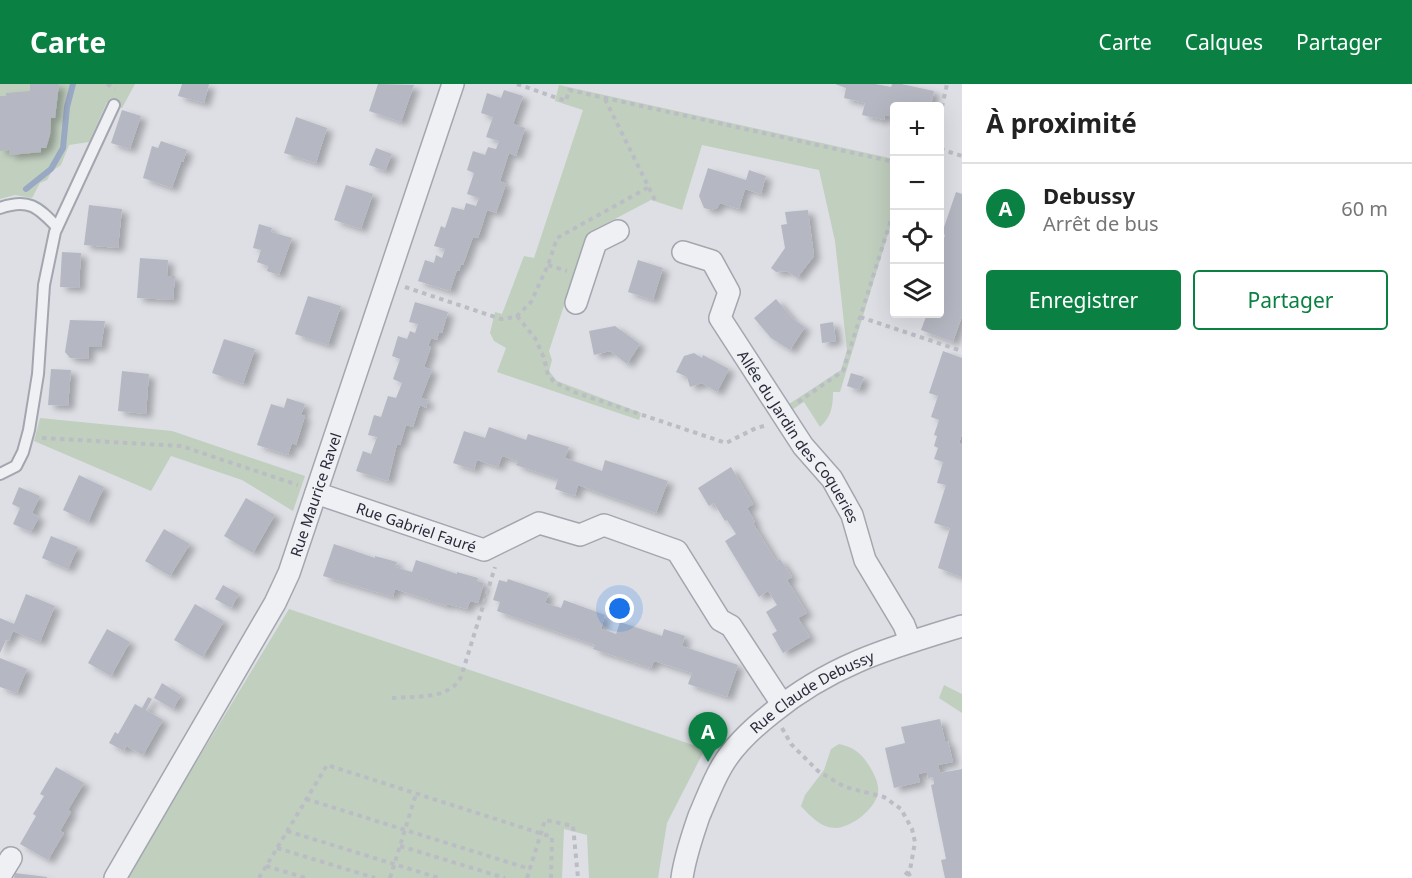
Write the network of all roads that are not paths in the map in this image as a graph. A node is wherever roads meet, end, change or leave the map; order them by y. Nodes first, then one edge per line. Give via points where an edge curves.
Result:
1 (453, 84) edge
2 (114, 105) dead end
3 (0, 208) edge
4 (57, 227) junction
5 (618, 231) dead end
6 (683, 252) dead end
7 (576, 303) dead end
8 (0, 474) edge
9 (307, 494) junction
10 (962, 626) edge
11 (910, 641) junction
12 (777, 708) junction
13 (11, 858) dead end
14 (0, 876) edge
15 (115, 878) edge
16 (682, 878) edge

1 - 9 street, Rue Maurice Ravel via 388,282
2 - 4 lane
3 - 4 lane via 29,204
4 - 8 lane via 44,285 33,415 16,466
5 - 7 street via 596,242
6 - 11 street, Allée du Jardin des Coqueries via 712,261 729,292 720,318 803,446 832,479 848,507 866,560
9 - 12 street, Rue Gabriel Fauré via 484,550 538,523 580,535 604,525 677,551 720,620 731,626
9 - 15 street, Rue Maurice Ravel via 289,573 275,603
10 - 11 street, Rue Claude Debussy
11 - 12 street, Rue Claude Debussy via 805,687
12 - 16 street, Rue Claude Debussy via 742,740 720,768 689,844
13 - 14 street

